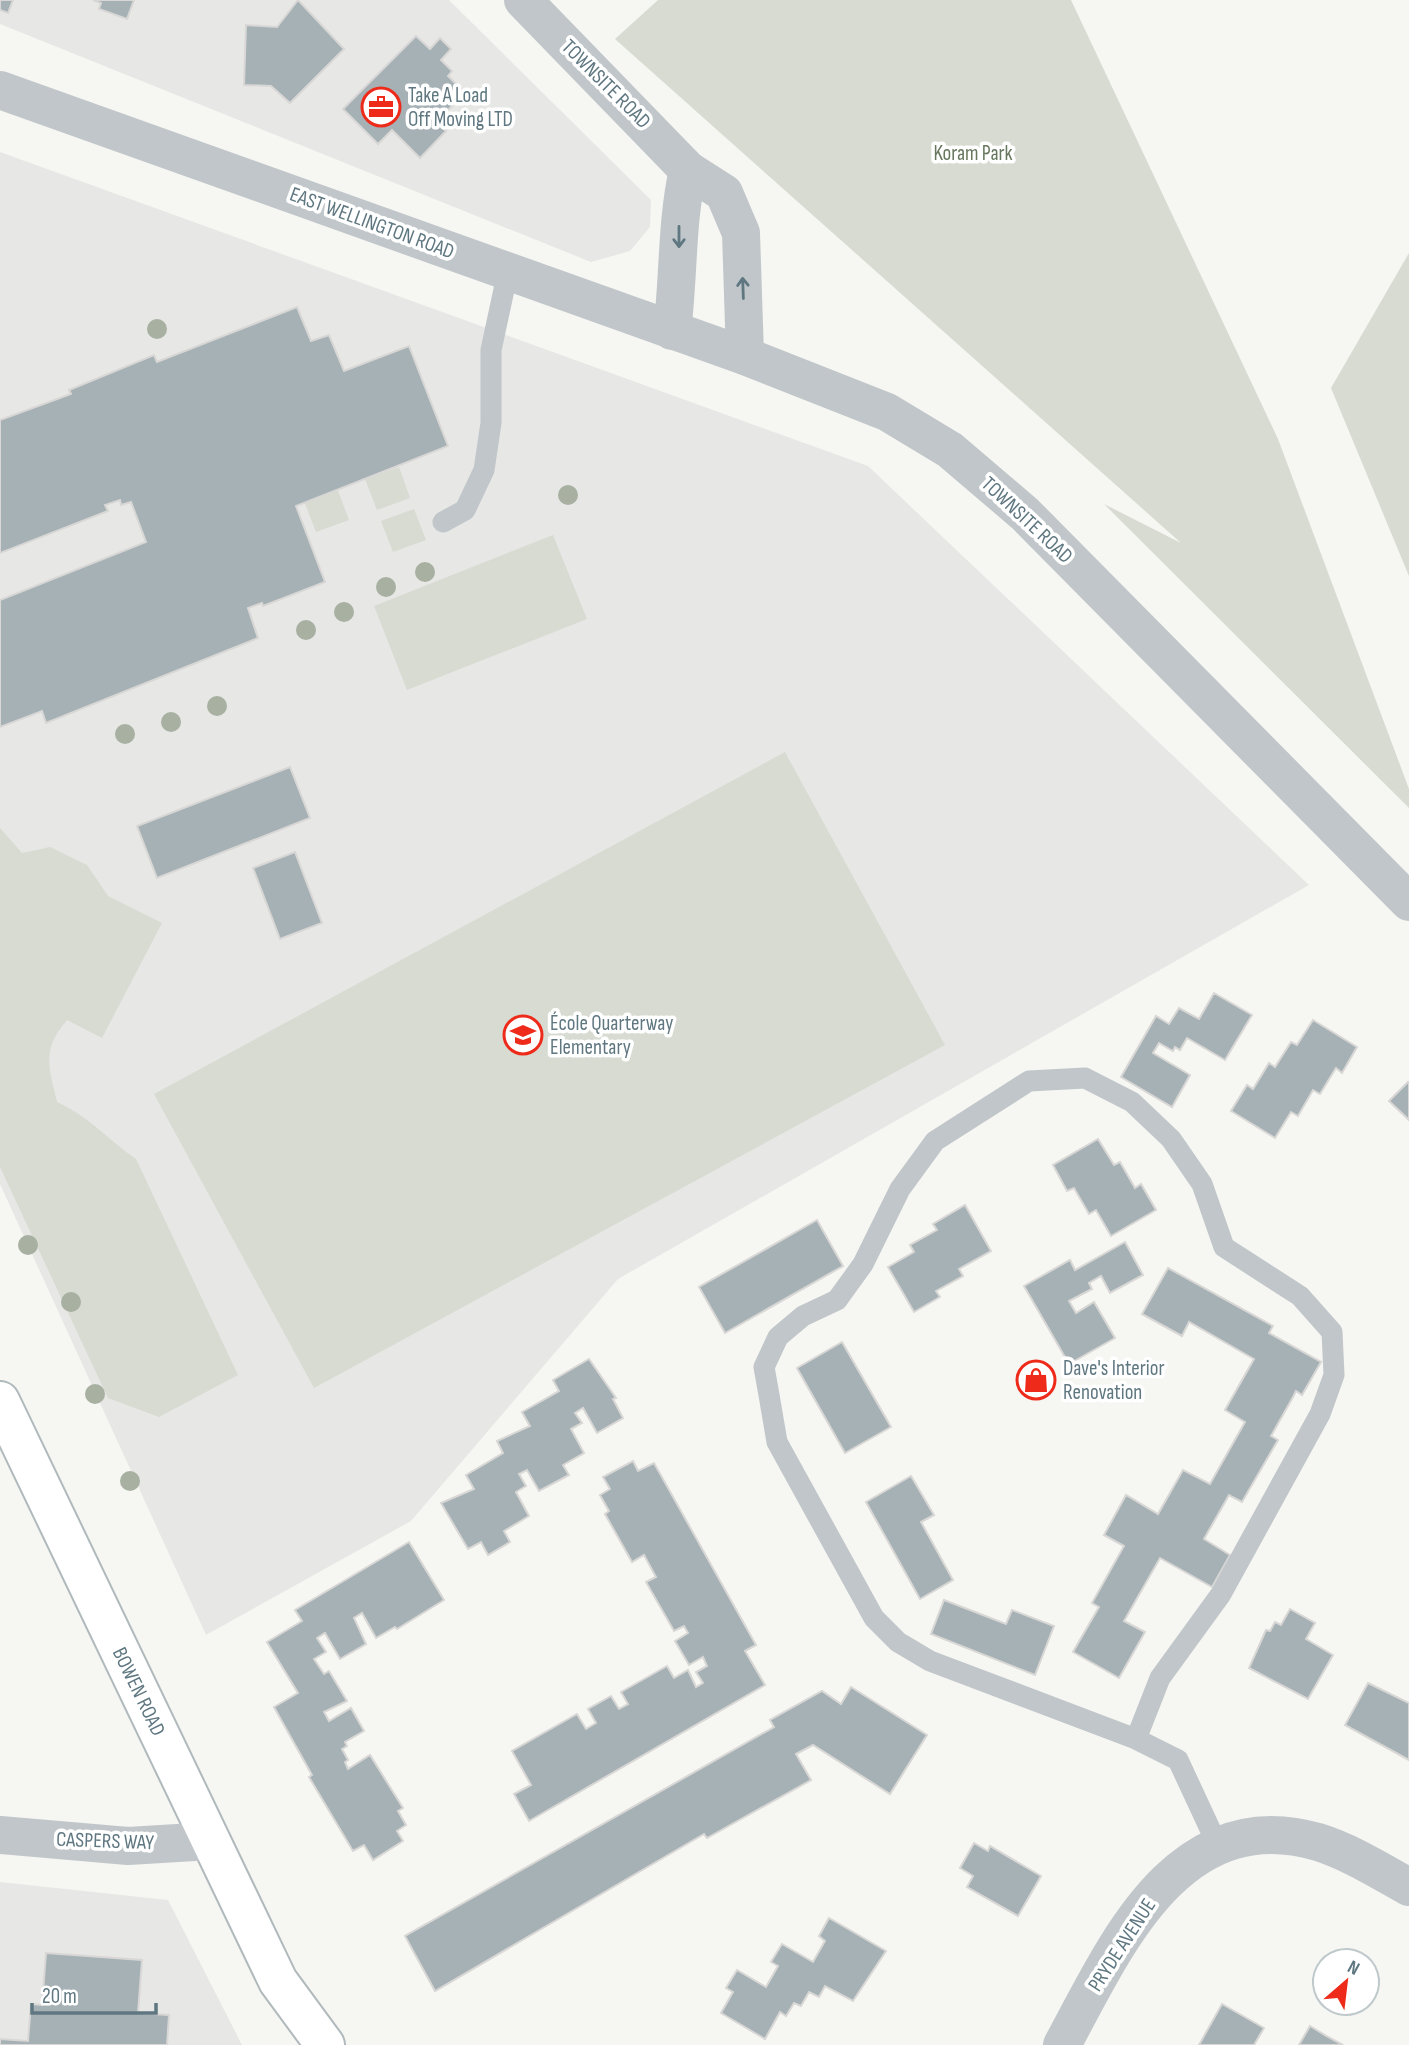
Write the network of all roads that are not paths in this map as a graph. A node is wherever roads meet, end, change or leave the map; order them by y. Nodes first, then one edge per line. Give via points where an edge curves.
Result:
1 (523, 0) edge
2 (0, 90) edge
3 (688, 170) junction
4 (508, 271) junction
5 (671, 331) junction
6 (745, 356) junction
7 (443, 522) dead end
8 (1409, 902) edge
9 (0, 1401) edge
10 (1136, 1739) junction
11 (0, 1835) edge
12 (211, 1841) junction
13 (1218, 1846) junction
14 (1409, 1888) edge
15 (278, 1981) junction
16 (294, 2045) edge
17 (325, 2045) edge
18 (1062, 2045) edge

1 - 3 street, TOWNSITE ROAD
2 - 4 street, EAST WELLINGTON ROAD
3 -> 5 street via 679,209 679,275
6 -> 3 street, TOWNSITE ROAD via 741,233 724,193
4 - 5 street, EAST WELLINGTON ROAD
4 - 7 lane via 491,350 491,423 484,470 465,510
5 - 6 street, EAST WELLINGTON ROAD
6 - 8 street, TOWNSITE ROAD via 887,412 950,450 1024,513
9 - 12 main road, BOWEN ROAD
10 - 10 lane via 1160,1678 1222,1594 1320,1414 1334,1375 1332,1332 1300,1296 1224,1247 1202,1184 1171,1139 1132,1102 1085,1078 1029,1081 935,1141 900,1189 863,1264 837,1300 803,1316 778,1337 764,1367 768,1395 777,1442 874,1618 898,1642 930,1661
10 - 13 lane via 1178,1760
11 - 12 street, CASPERS WAY via 128,1846
12 - 15 main road, BOWEN ROAD
13 - 14 street, PRYDE AVENUE via 1276,1836 1317,1842
13 - 18 street, PRYDE AVENUE via 1165,1880 1136,1916
15 - 16 main road, BOWEN ROAD
15 - 17 main road, BOWEN ROAD

